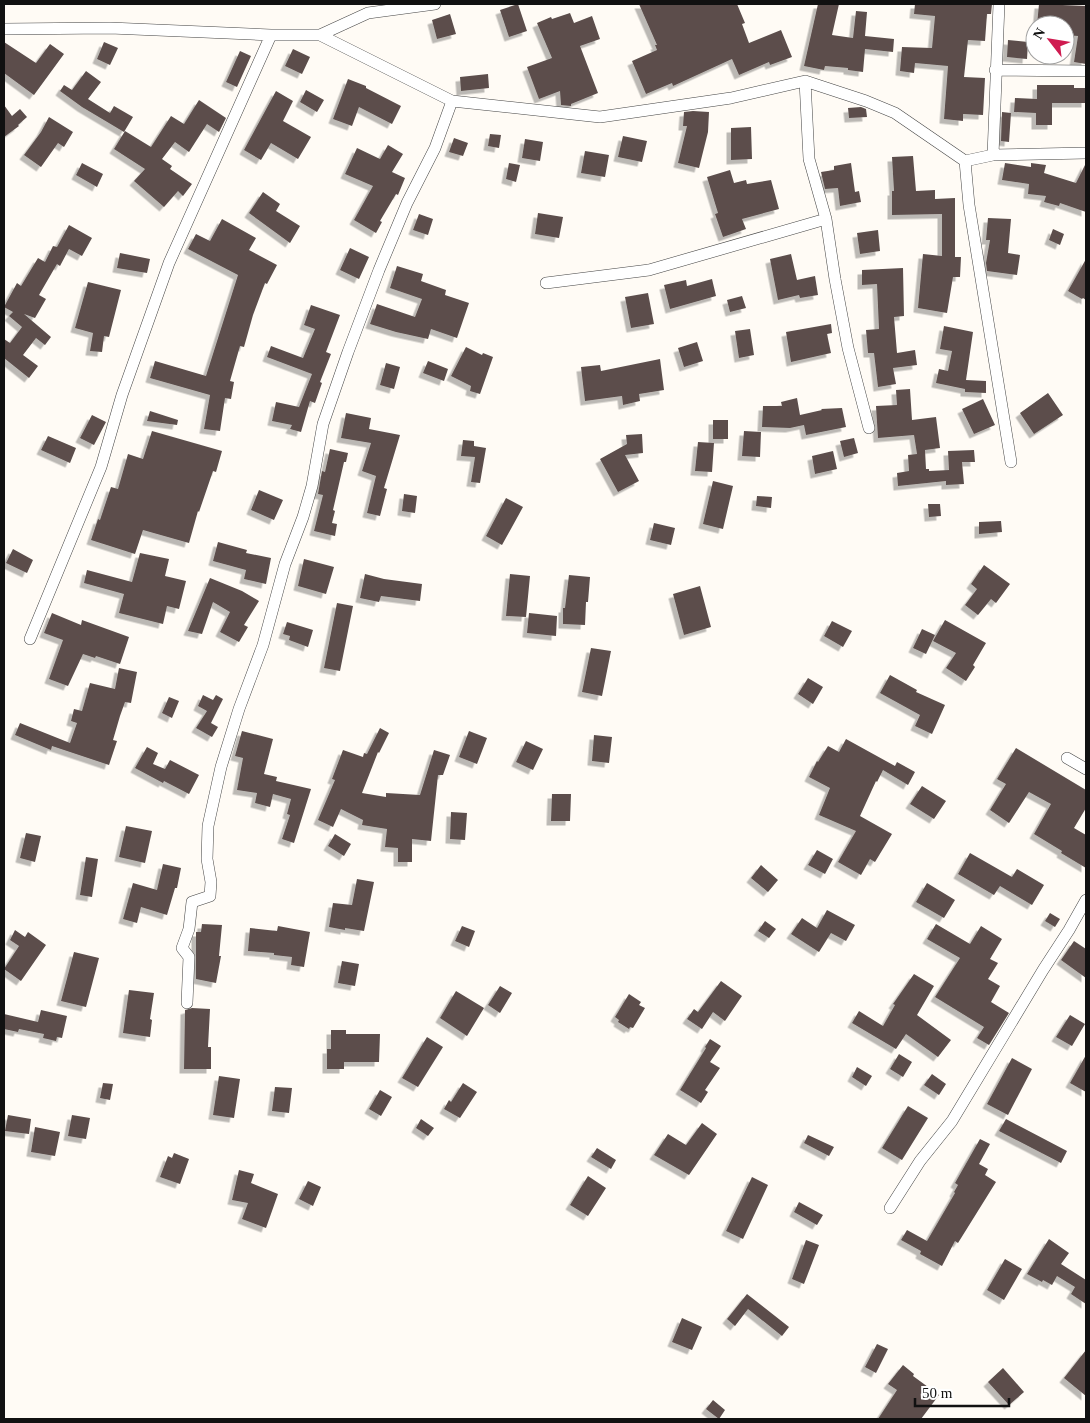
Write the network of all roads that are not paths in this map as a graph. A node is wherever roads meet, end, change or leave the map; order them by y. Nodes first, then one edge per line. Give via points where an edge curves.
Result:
1 (435, 4) edge
2 (999, 4) edge
3 (4, 28) edge
4 (271, 35) junction
5 (320, 35) junction
6 (995, 70) junction
7 (1086, 71) edge
8 (805, 81) junction
9 (452, 101) junction
10 (1086, 153) edge
11 (993, 155) junction
12 (965, 161) junction
13 (826, 219) junction
14 (546, 283) dead end
15 (869, 428) dead end
16 (1011, 462) dead end
17 (30, 639) dead end
18 (1067, 758) dead end
19 (1086, 769) edge
20 (1086, 900) edge
21 (188, 1003) dead end
22 (890, 1208) dead end

1 - 5 street via 368,13
2 - 6 street
3 - 4 street via 110,28
4 - 5 street
4 - 17 street via 169,263 122,395 101,468
5 - 9 street
6 - 7 street
6 - 11 street
8 - 9 street via 731,98 600,118
8 - 12 street via 895,113
8 - 13 street via 809,159
9 - 21 street via 435,148 407,203 379,270 345,360 323,424 304,517 285,564 263,645 227,742 208,826 210,896 192,902 182,948 189,957
10 - 11 street
11 - 12 street
12 - 16 street via 969,205
13 - 14 street via 649,270
13 - 15 street via 848,348
18 - 19 street
20 - 22 street via 952,1121 920,1161

